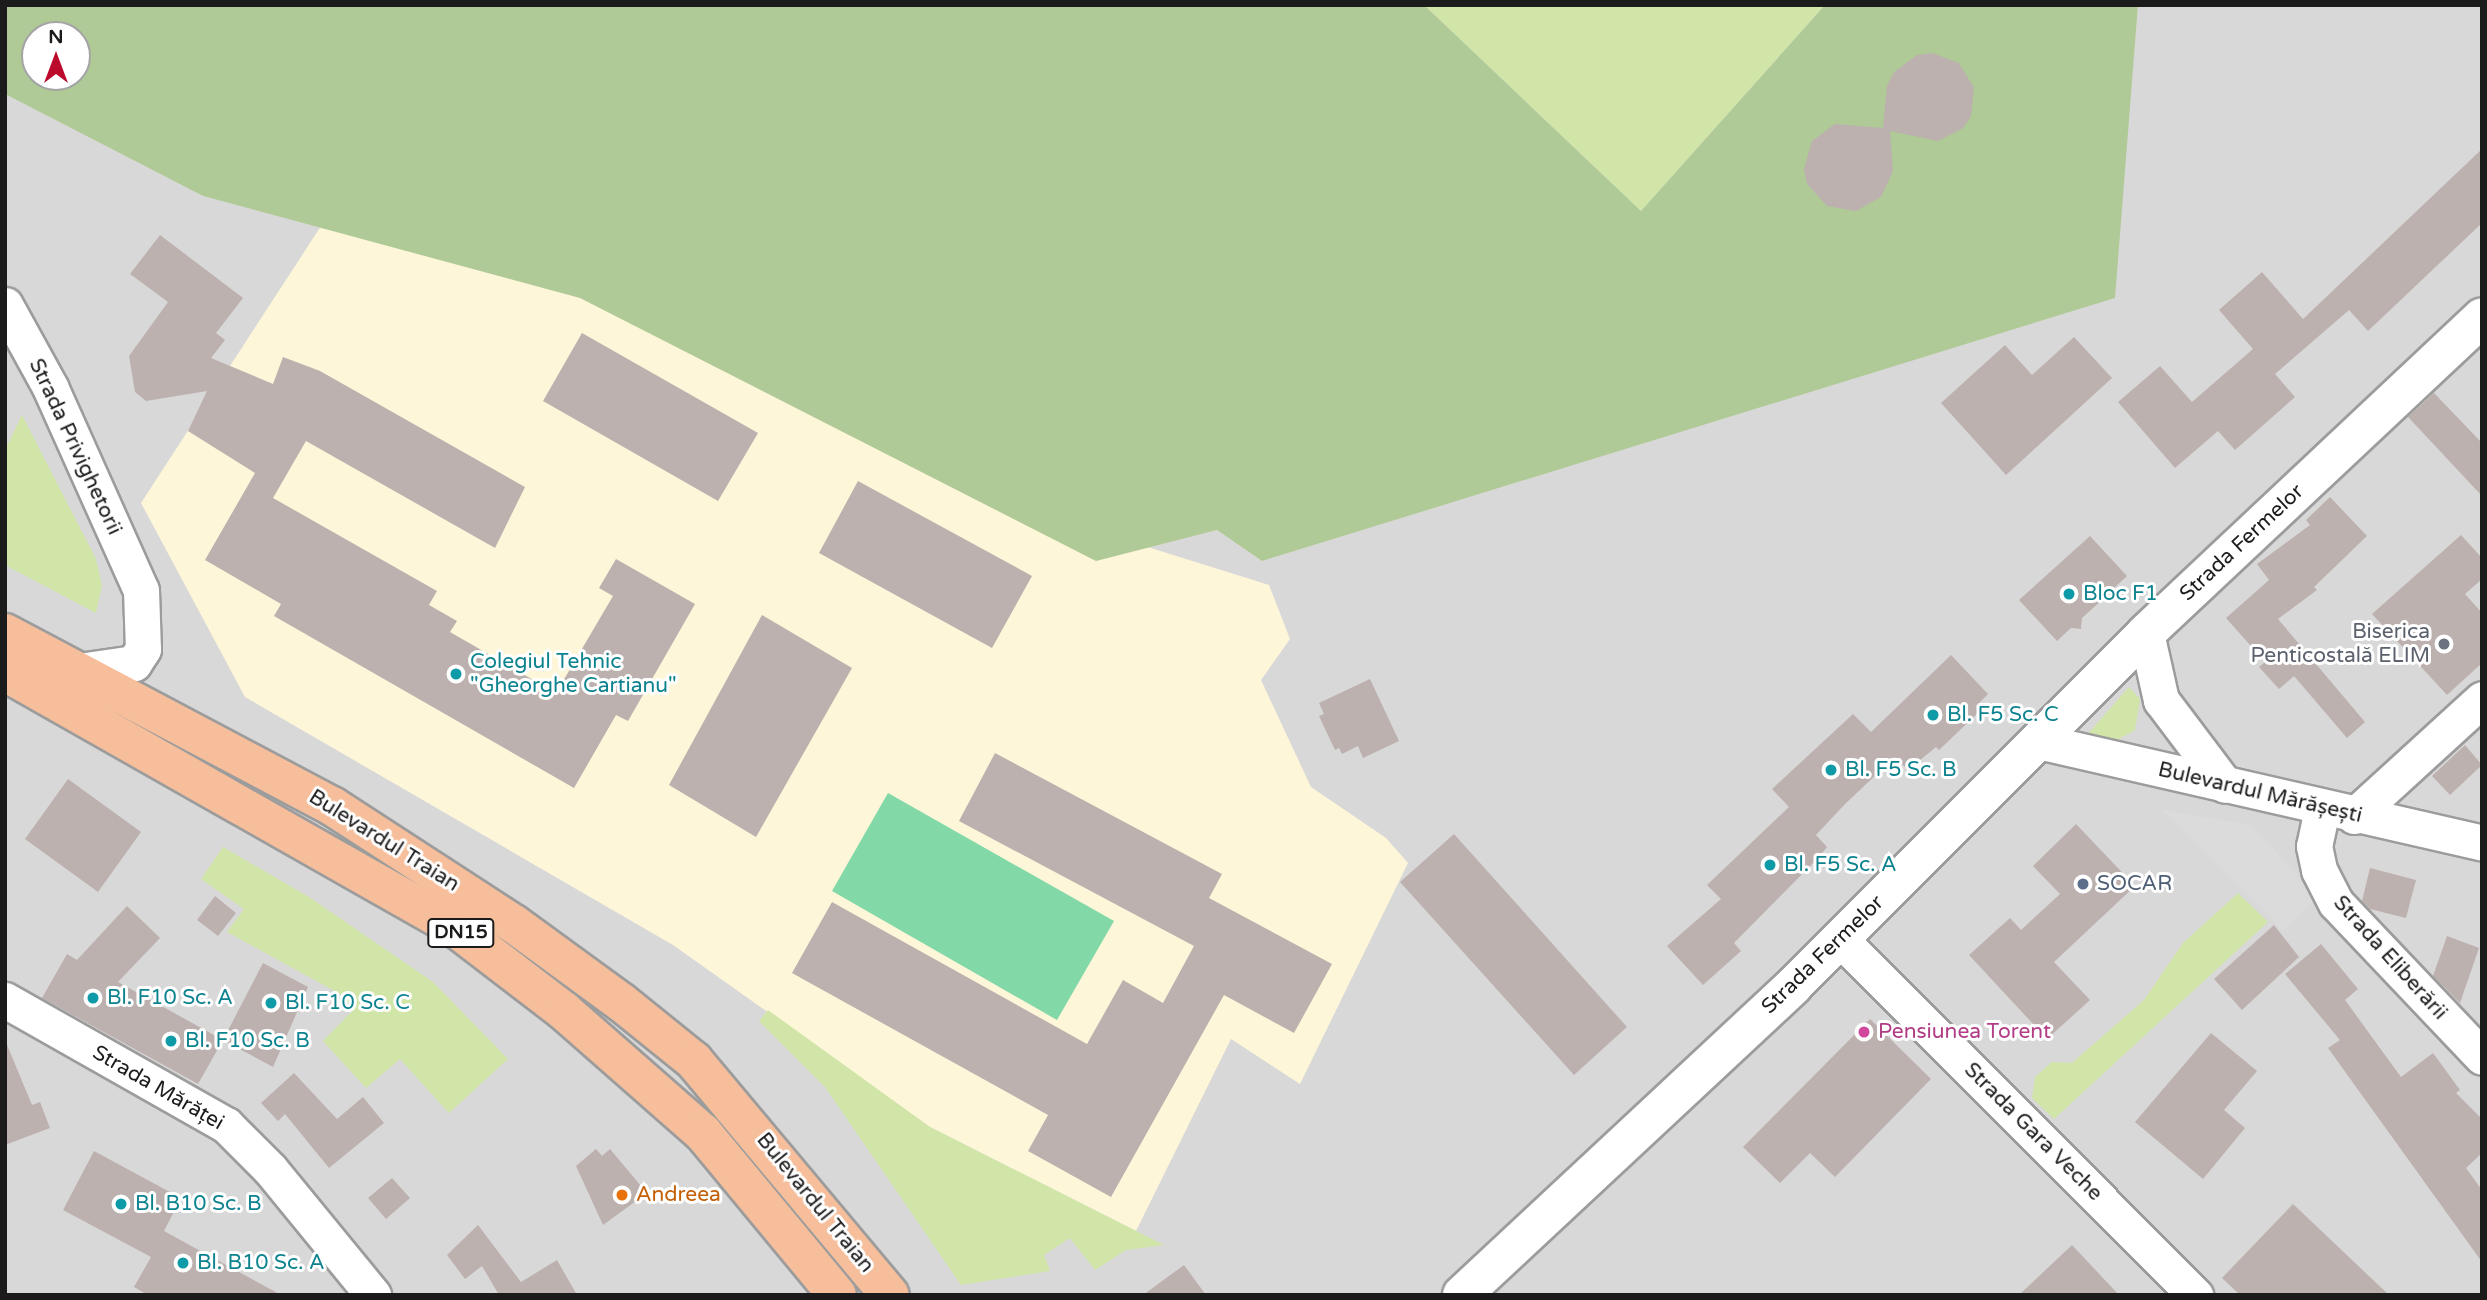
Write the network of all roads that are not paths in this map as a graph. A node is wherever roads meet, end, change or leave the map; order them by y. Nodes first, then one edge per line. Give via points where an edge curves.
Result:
1 (5, 306) edge
2 (2482, 318) edge
3 (5, 633) edge
4 (2146, 633) junction
5 (79, 671) junction
6 (5, 672) edge
7 (2482, 699) edge
8 (2038, 741) junction
9 (2225, 785) junction
10 (2338, 813) junction
11 (2482, 844) edge
12 (1840, 939) junction
13 (5, 1000) edge
14 (2482, 1057) edge
15 (373, 1295) edge
16 (837, 1295) edge
17 (890, 1295) edge
18 (1462, 1295) edge
19 (2195, 1295) edge

1 - 5 street, Strada Privighetorii via 50,387 141,590 143,649 134,663
2 - 4 street, Strada Fermelor
3 - 5 main road, Bulevardul Traian / DN15
4 - 8 street, Strada Fermelor
4 - 9 street via 2161,700
5 - 17 main road, Bulevardul Traian / DN15 via 332,806 514,924 621,1002 694,1061
6 - 16 main road, Bulevardul Traian / DN15 via 453,926 564,1011 703,1133
7 - 10 street
8 - 9 street, Bulevardul Mărășești
8 - 12 street, Strada Fermelor
9 - 10 street, Bulevardul Mărășești
10 - 11 street, Bulevardul Mărășești
10 - 14 street, Strada Eliberării via 2314,846 2319,870 2336,903
12 - 18 street, Strada Fermelor
12 - 19 street, Strada Gara Veche
13 - 15 street, Strada Mărăței via 226,1125 270,1169

